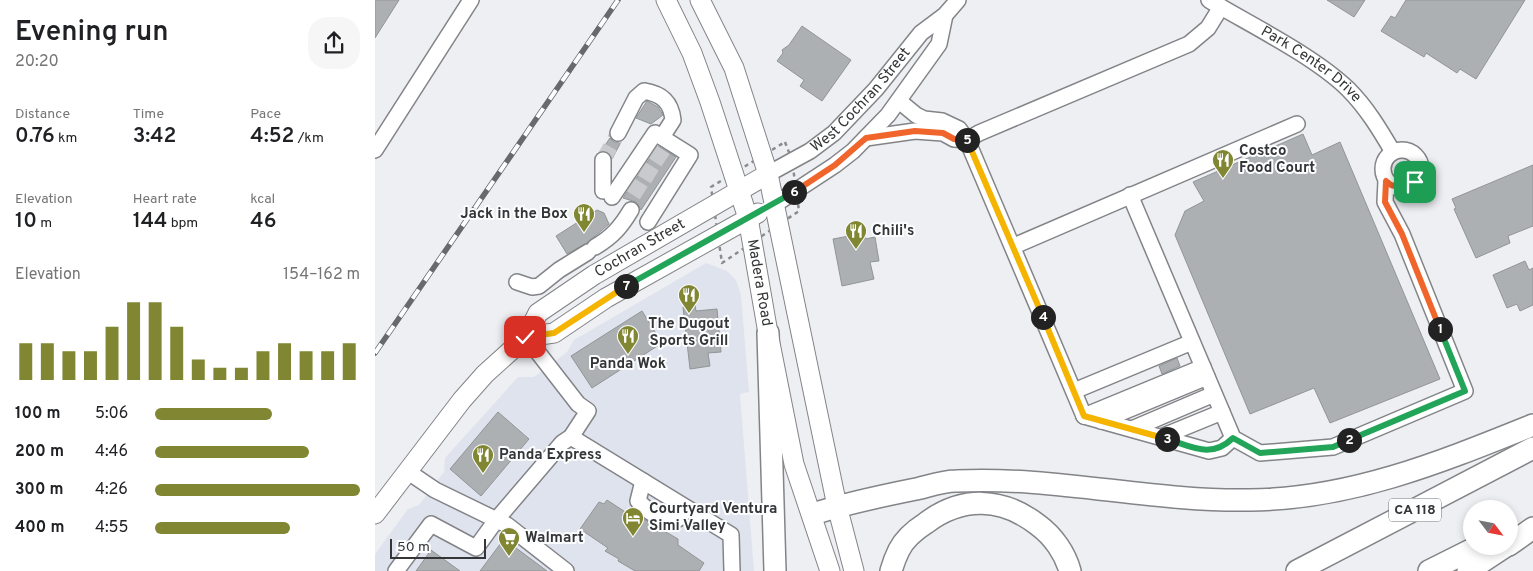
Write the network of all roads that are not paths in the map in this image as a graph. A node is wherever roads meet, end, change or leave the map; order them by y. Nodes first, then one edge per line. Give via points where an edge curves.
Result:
1 (471, 0) edge
2 (700, 0) edge
3 (959, 0) edge
4 (1215, 4) edge
5 (669, 5) edge
6 (945, 15) junction
7 (899, 101) junction
8 (1297, 124) dead end
9 (618, 133) tunnel mouth
10 (662, 137) junction
11 (866, 138) junction
12 (967, 140) junction
13 (375, 150) edge
14 (1393, 152) junction
15 (603, 160) tunnel mouth
16 (768, 174) junction
17 (1386, 181) junction
18 (740, 192) junction
19 (1130, 195) junction
20 (774, 205) junction
21 (631, 210) dead end
22 (748, 218) junction
23 (648, 222) dead end
24 (1014, 246) junction
25 (517, 282) dead end
26 (768, 333) junction
27 (525, 337) junction
28 (1208, 381) junction
29 (1079, 404) junction
30 (1107, 423) junction
31 (1533, 425) edge
32 (1137, 431) junction
33 (571, 436) junction
34 (1233, 438) junction
35 (1166, 439) junction
36 (1533, 448) edge
37 (407, 471) junction
38 (643, 481) junction
39 (837, 506) junction
40 (687, 508) junction
41 (375, 514) edge
42 (813, 514) junction
43 (497, 519) junction
44 (1533, 519) edge
45 (1518, 526) edge
46 (1533, 528) edge
47 (1518, 538) edge
48 (1463, 554) edge
49 (1493, 555) edge
50 (396, 571) edge
51 (566, 571) edge
52 (732, 571) edge
53 (775, 571) edge
54 (830, 571) edge
55 (854, 571) edge
56 (891, 571) edge
57 (1070, 571) edge
58 (1297, 571) edge
59 (1429, 571) edge
60 (1468, 571) edge

1 - 13 street
2 - 16 main road, Madera Road via 734,68
3 - 6 street, West Cochran Street
4 - 12 street via 1208,28 1189,44
4 - 14 street, Park Center Drive via 1321,67 1348,89 1371,116
5 - 18 main road, Madera Road via 711,102
6 - 7 street, West Cochran Street via 939,44
6 - 16 street, West Cochran Street via 921,32 876,90 834,133 810,151
7 - 11 street, West Cochran Street
7 - 12 street via 924,119 942,120 959,129
8 - 19 street
9 - 10 street via 636,98 644,91 661,96 672,113 673,120
10 - 15 street via 655,133 650,149 627,182 608,194
10 - 23 street via 690,155 676,167 665,184 655,200
11 - 12 street via 915,131 943,133 954,139
11 - 20 street, West Cochran Street via 835,165
12 - 24 street
14 - 17 street via 1387,156 1382,168
14 - 17 street via 1410,152 1419,160 1421,172 1415,182 1404,188
16 - 18 main road, Cochran Street
16 - 20 main road, Madera Road
17 - 34 street via 1385,202 1402,234 1465,391 1333,447 1260,453
18 - 22 main road, Madera Road
18 - 27 main road, Cochran Street via 594,274 538,313
19 - 24 street
19 - 28 street
20 - 22 main road, Cochran Street
20 - 39 main road, Madera Road
21 - 25 street via 611,238 539,286
22 - 26 main road, Madera Road
22 - 27 main road, Cochran Street via 606,298 554,333
24 - 29 street
26 - 42 main road, Madera Road via 794,464
26 - 53 highway
27 - 33 street via 578,404 588,411
27 - 37 main road, Cochran Street via 462,400
28 - 29 street
28 - 29 street
28 - 30 street
28 - 32 street
28 - 34 street
28 - 35 street
29 - 30 street
30 - 32 street
31 - 39 highway via 1382,481 1303,497 1208,499 1023,480 954,480
32 - 35 street
33 - 38 street
33 - 43 street
34 - 35 street via 1222,448 1209,451
36 - 58 highway, CA 118
37 - 41 main road, Cochran Street
37 - 43 street via 435,490
38 - 40 street
38 - 40 street via 638,501 649,512 667,522 679,519
39 - 42 highway
39 - 55 main road, Madera Road
40 - 52 street via 731,535
42 - 54 main road, Madera Road
43 - 50 street via 476,548 431,524
43 - 51 street
44 - 45 highway
46 - 47 highway
48 - 59 highway
49 - 60 highway
56 - 57 highway via 899,549 913,532 947,510 983,503 1004,506 1023,514 1042,528 1059,547

